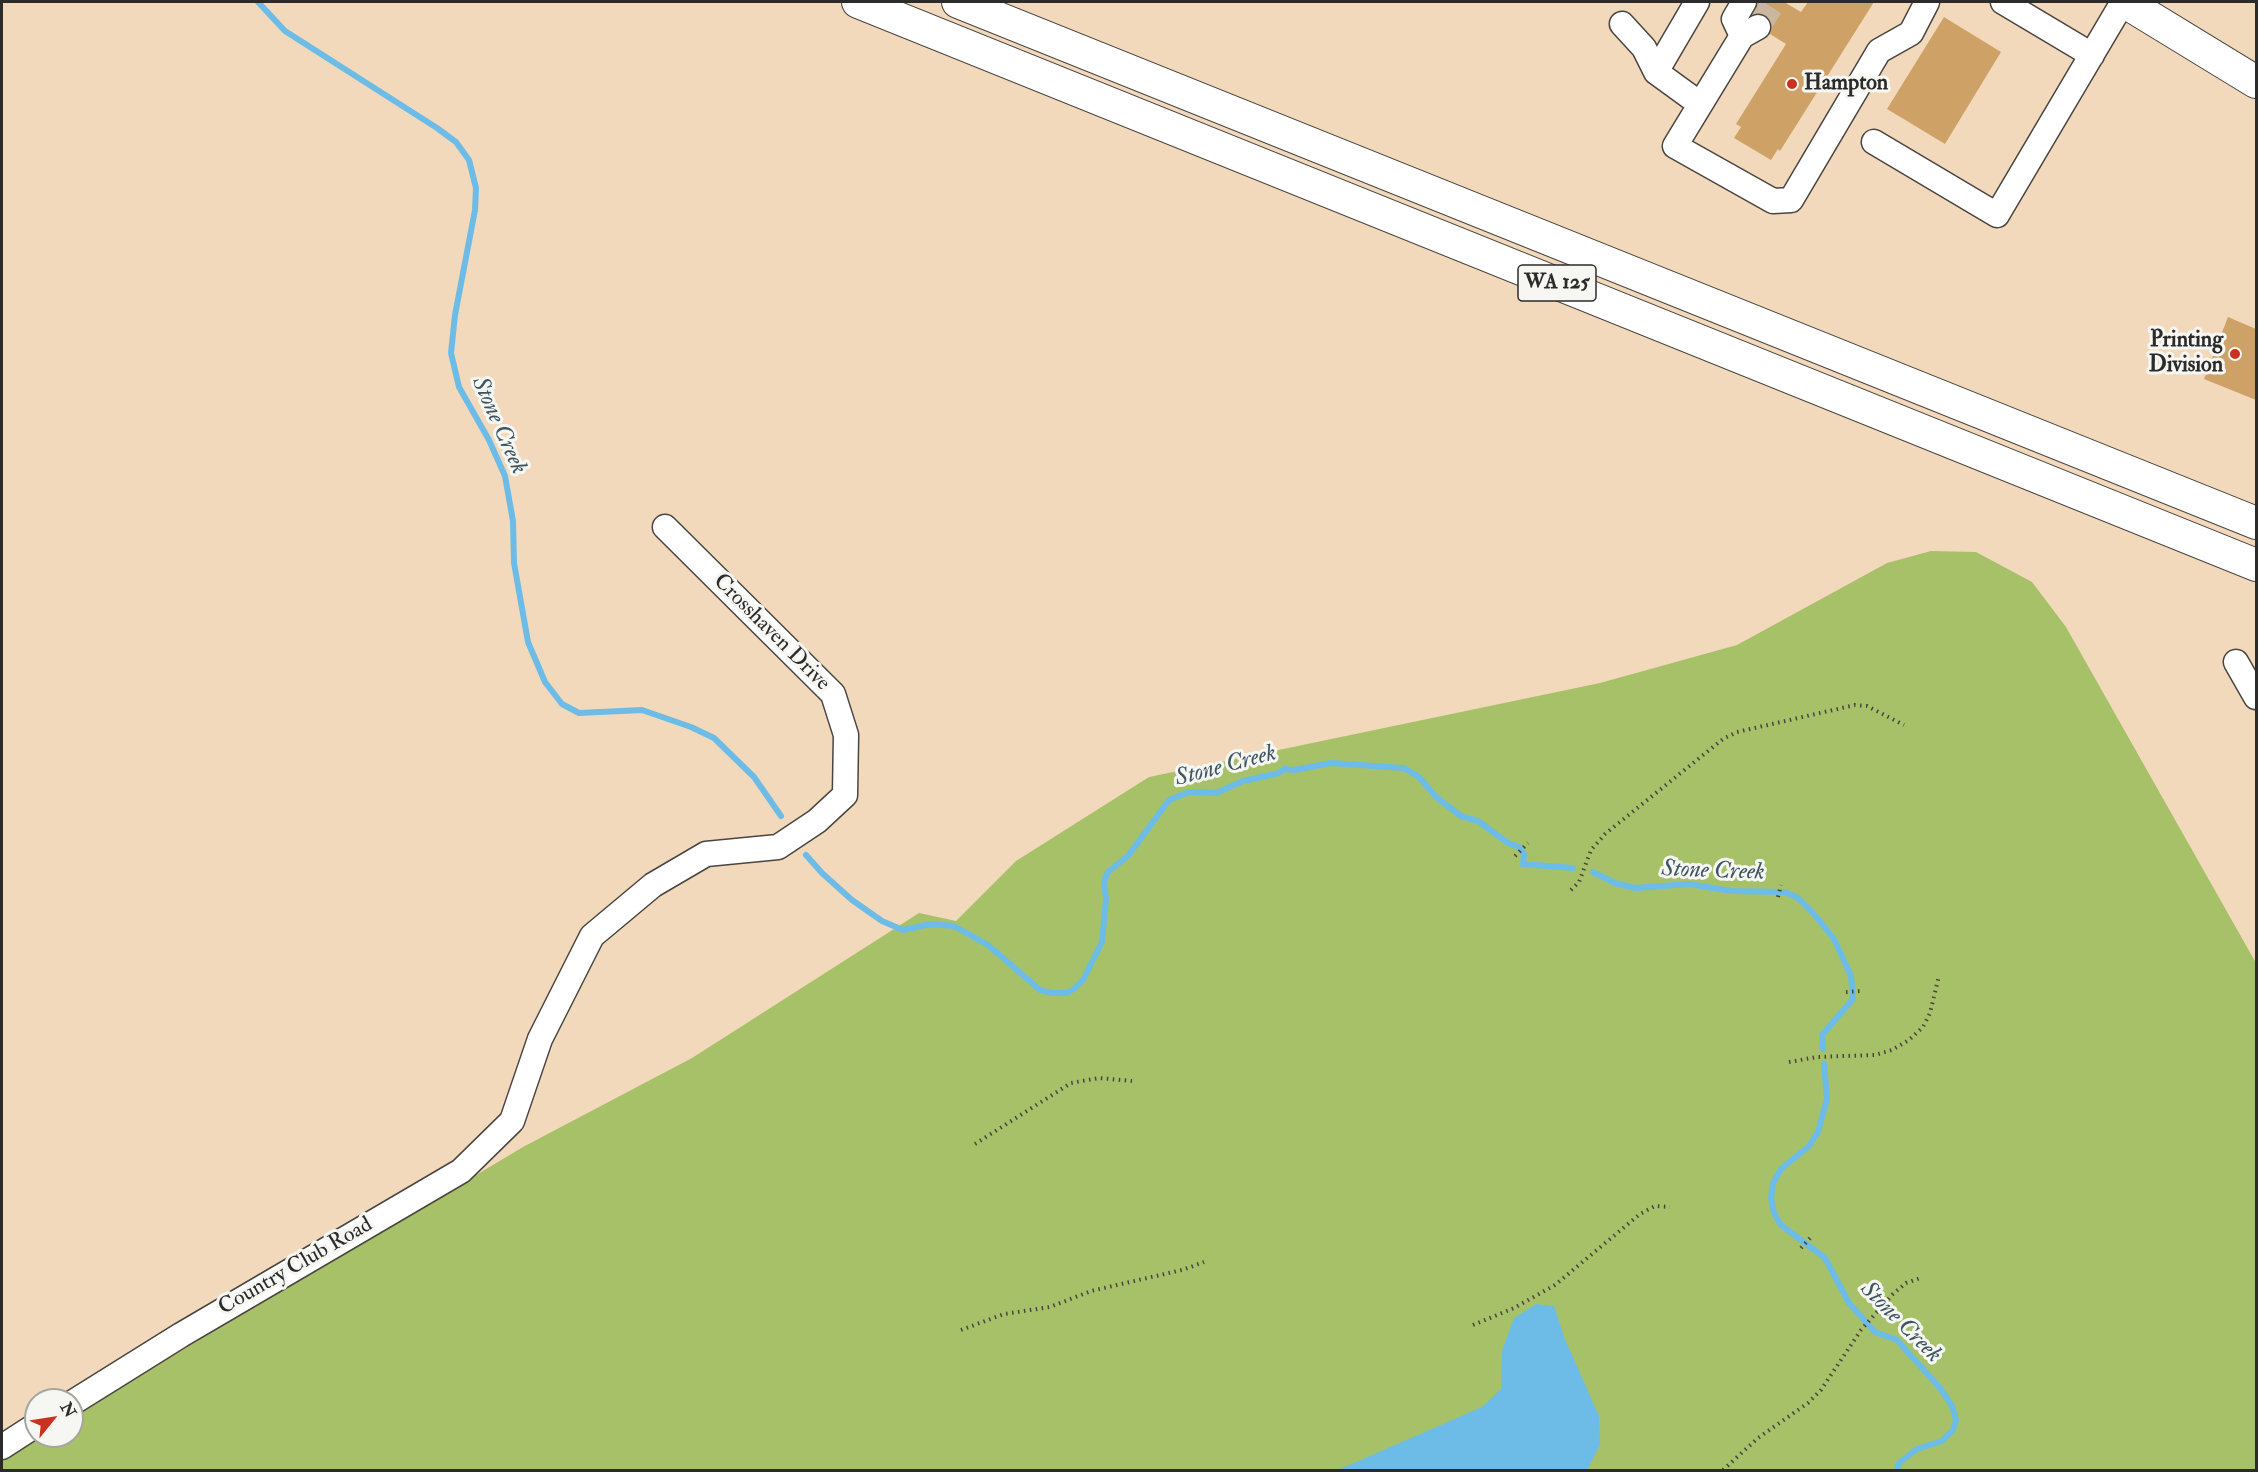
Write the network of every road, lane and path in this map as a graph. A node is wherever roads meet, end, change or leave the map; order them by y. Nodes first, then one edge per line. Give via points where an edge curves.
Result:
1 (858, 2) edge
2 (958, 2) edge
3 (1697, 2) edge
4 (1744, 2) edge
5 (1927, 2) edge
6 (2003, 2) edge
7 (2124, 2) edge
8 (1622, 24) dead end
9 (2092, 55) junction
10 (1656, 72) junction
11 (2256, 82) edge
12 (1700, 104) junction
13 (1874, 142) dead end
14 (2256, 524) edge
15 (665, 527) dead end
16 (2256, 565) edge
17 (2236, 662) dead end
18 (2256, 697) edge
19 (1904, 725) dead end
20 (1528, 843) dead end
21 (1515, 855) dead end
22 (1781, 885) dead end
23 (1571, 890) dead end
24 (1778, 897) dead end
25 (1939, 975) dead end
26 (1861, 991) dead end
27 (1846, 992) dead end
28 (1790, 1062) dead end
29 (1132, 1081) dead end
30 (512, 1121) joint
31 (975, 1144) dead end
32 (1670, 1207) dead end
33 (1810, 1238) dead end
34 (1801, 1248) dead end
35 (1204, 1262) dead end
36 (1920, 1278) dead end
37 (1473, 1325) dead end
38 (961, 1330) dead end
39 (84, 1396) edge
40 (24, 1433) edge
41 (2, 1447) edge
42 (1722, 1470) edge

1 - 16 main road, WA 125
2 - 14 main road, WA 125
3 - 10 street
4 - 12 street via 1734,19 1750,31
5 - 12 street via 1911,33 1879,51 1791,200 1773,201 1675,146
6 - 9 street
7 - 9 street
7 - 11 main road
8 - 10 street via 1644,48
9 - 13 street via 1997,215
10 - 12 street
15 - 30 street, Crosshaven Drive via 833,694 846,735 845,795 817,821 778,847 706,855 653,885 591,936 540,1039
17 - 18 street
19 - 23 path via 1867,706 1855,705 1737,732 1723,739 1605,834 1591,850 1579,882
20 - 21 path
22 - 24 path
25 - 28 path via 1923,1027 1901,1045 1875,1055
26 - 27 path
29 - 31 path via 1099,1078 1071,1083
30 - 39 street, Country Club Road via 461,1171
32 - 37 path via 1655,1206 1640,1214 1556,1285
33 - 34 path
35 - 38 path via 1091,1291 1050,1307 993,1317
36 - 42 path via 1906,1283 1871,1319 1808,1403 1758,1438
40 - 41 street

